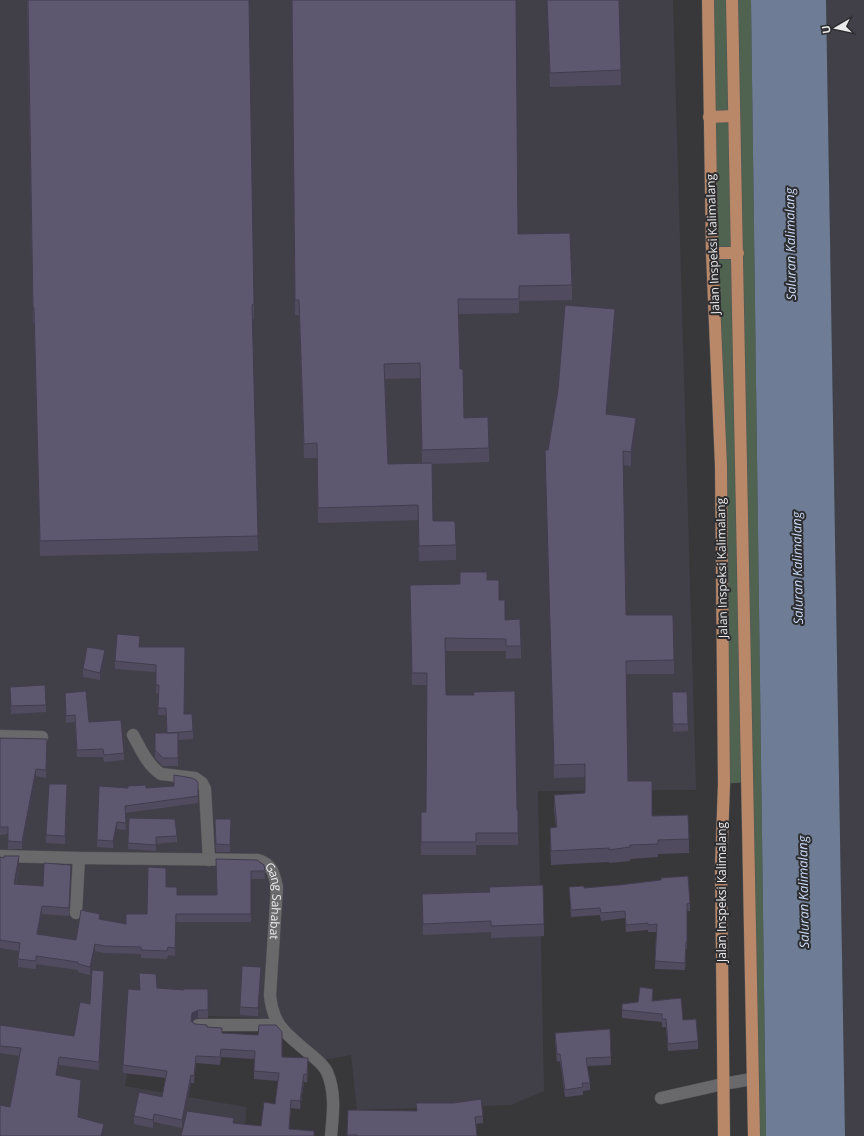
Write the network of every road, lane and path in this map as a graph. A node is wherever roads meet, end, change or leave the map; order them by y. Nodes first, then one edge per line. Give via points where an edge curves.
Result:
1 (708, 0) edge
2 (732, 0) edge
3 (734, 116) junction
4 (709, 117) junction
5 (712, 253) junction
6 (738, 253) junction
7 (133, 735) dead end
8 (0, 736) edge
9 (42, 737) edge
10 (0, 856) edge
11 (79, 858) junction
12 (209, 860) junction
13 (76, 913) dead end
14 (198, 1025) edge
15 (279, 1025) junction
16 (752, 1080) junction
17 (723, 1084) junction
18 (661, 1098) dead end
19 (331, 1136) edge
20 (724, 1136) edge
21 (754, 1136) edge

1 - 4 main road, Jalan Inspeksi Kalimalang
2 - 3 main road, Jalan Inspeksi Kalimalang
3 - 4 main road
3 - 6 main road, Jalan Inspeksi Kalimalang
4 - 5 main road, Jalan Inspeksi Kalimalang
5 - 6 main road
5 - 17 main road, Jalan Inspeksi Kalimalang via 721,466
6 - 16 main road, Jalan Inspeksi Kalimalang
7 - 12 street via 156,771 161,774 195,778 202,783
8 - 9 street
10 - 11 street, Gang Sahabat
11 - 12 street, Gang Sahabat
11 - 13 street
12 - 15 street, Gang Sahabat via 258,860 266,862 275,876 277,887 270,995 274,1017
14 - 15 street
15 - 19 street, Gang Sahabat via 322,1064 326,1072 334,1103
16 - 17 street
16 - 21 main road, Jalan Inspeksi Kalimalang
17 - 18 street
17 - 20 main road, Jalan Inspeksi Kalimalang

